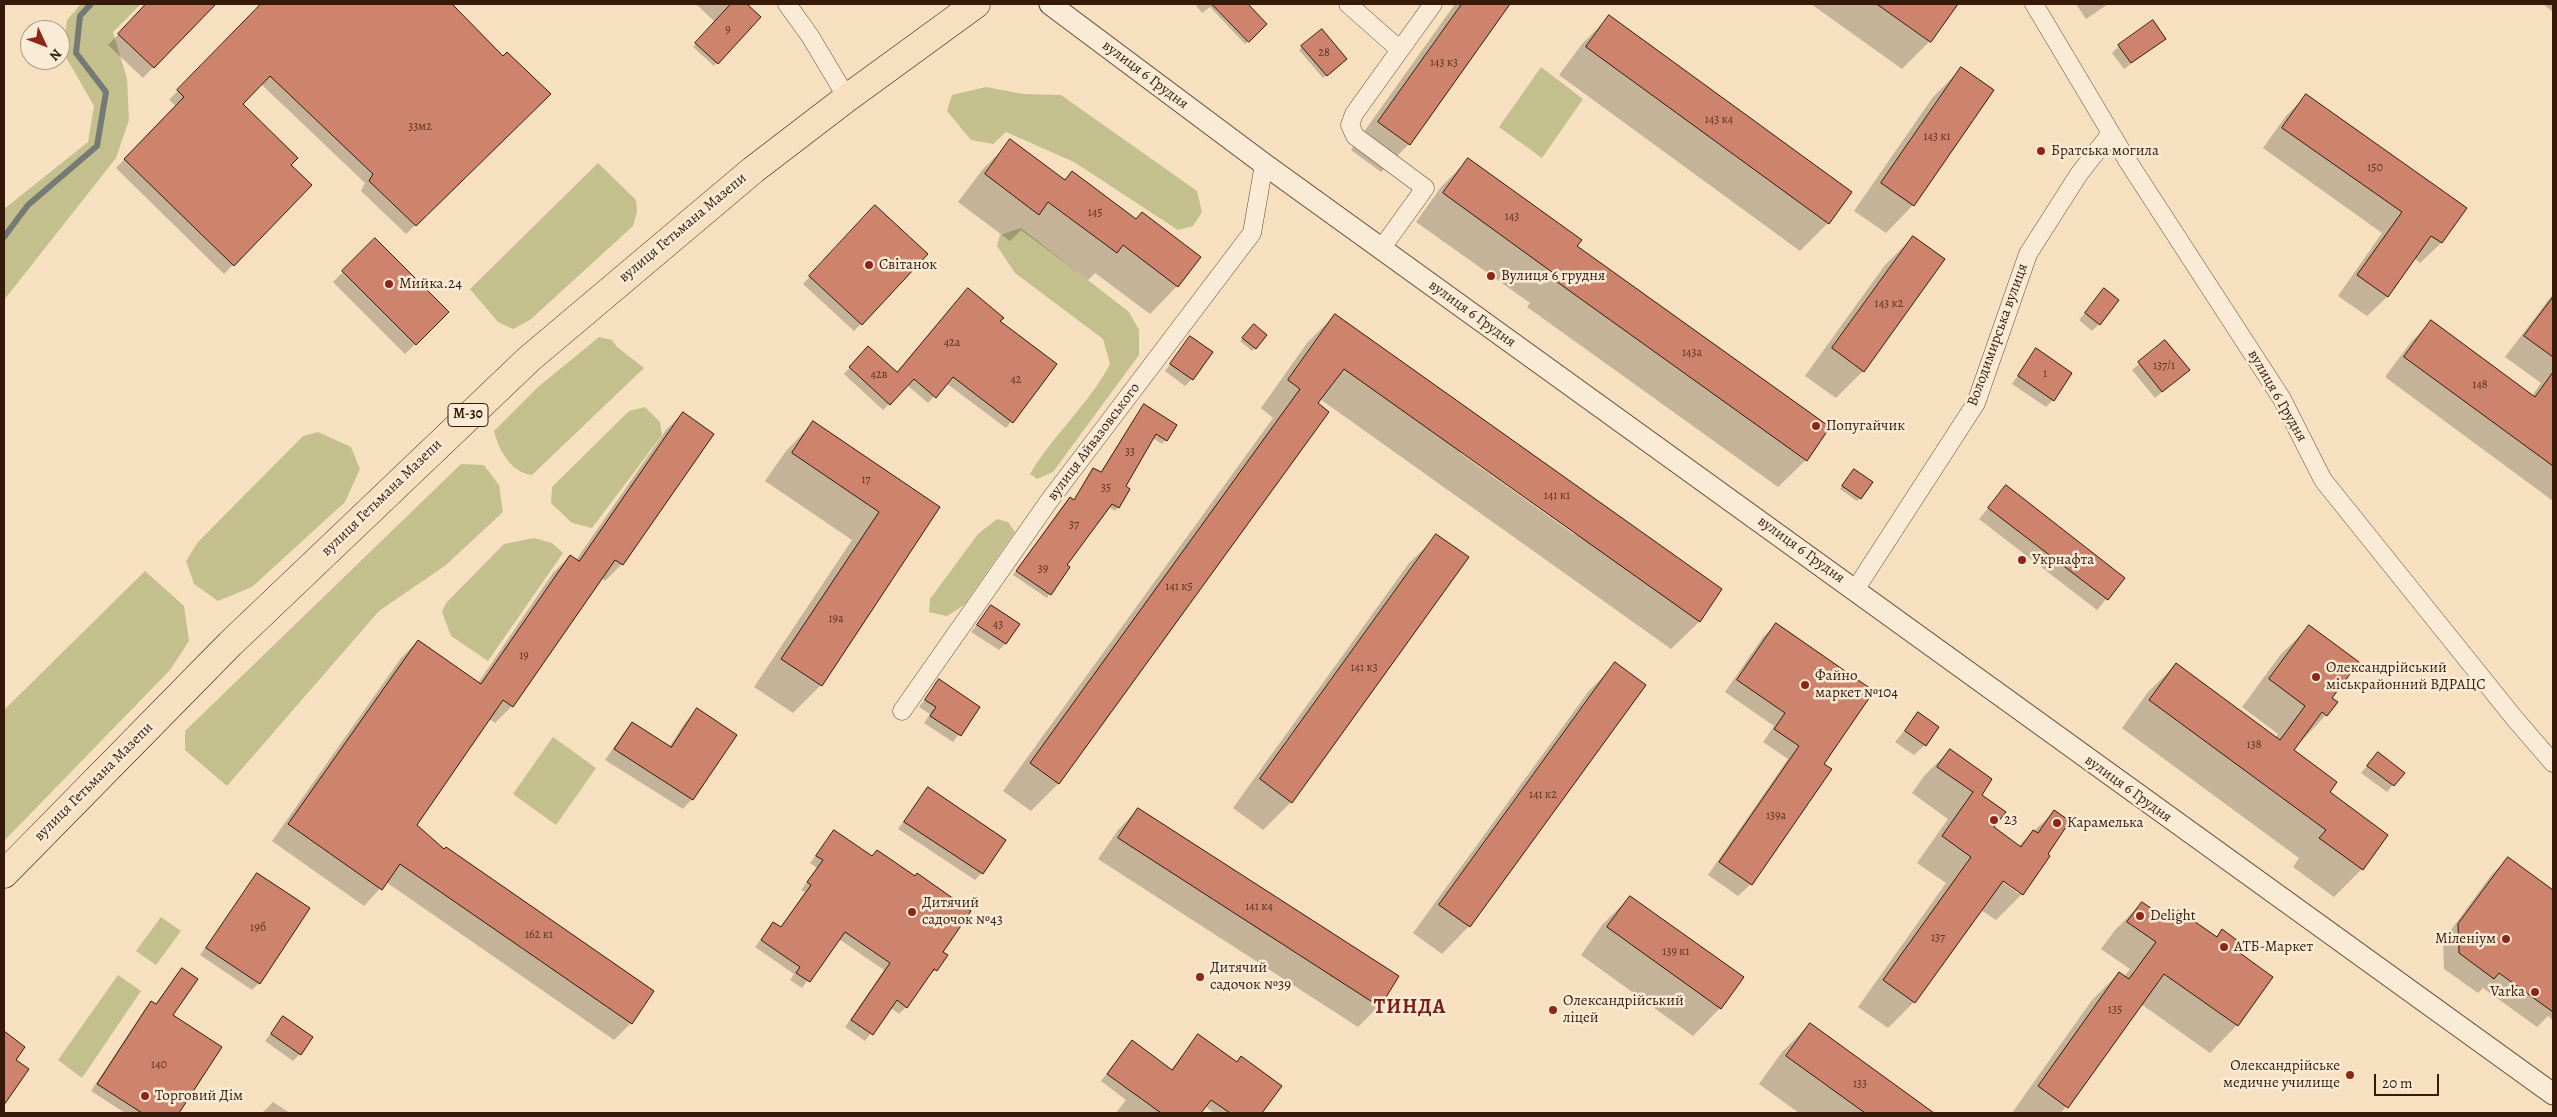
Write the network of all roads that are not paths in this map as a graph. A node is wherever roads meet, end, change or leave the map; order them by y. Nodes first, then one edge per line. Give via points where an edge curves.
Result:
1 (787, 4) edge
2 (976, 4) edge
3 (1050, 4) edge
4 (1348, 4) edge
5 (1433, 4) edge
6 (2042, 8) edge
7 (1400, 50) junction
8 (847, 98) junction
9 (2111, 133) junction
10 (1264, 164) junction
11 (1381, 249) junction
12 (1855, 590) junction
13 (902, 712) dead end
14 (2553, 762) edge
15 (4, 874) edge
16 (2553, 1094) edge

1 - 8 street
2 - 8 highway, вулиця Гетьмана Мазепи / М-30
3 - 10 street, вулиця 6 Грудня
4 - 7 street
5 - 7 street
6 - 9 street, вулиця 6 Грудня
7 - 11 street via 1354,114 1350,125 1355,136 1425,188
8 - 15 highway, вулиця Гетьмана Мазепи / М-30 via 738,182 528,359 230,644
9 - 12 street, Володимирська вулиця via 2079,174 2028,254 1976,403
9 - 14 street, вулиця 6 Грудня via 2282,398 2323,480
10 - 11 street, вулиця 6 Грудня
10 - 13 street, вулиця Айвазовського via 1252,234 1049,501
11 - 12 street, вулиця 6 Грудня
12 - 16 street, вулиця 6 Грудня

